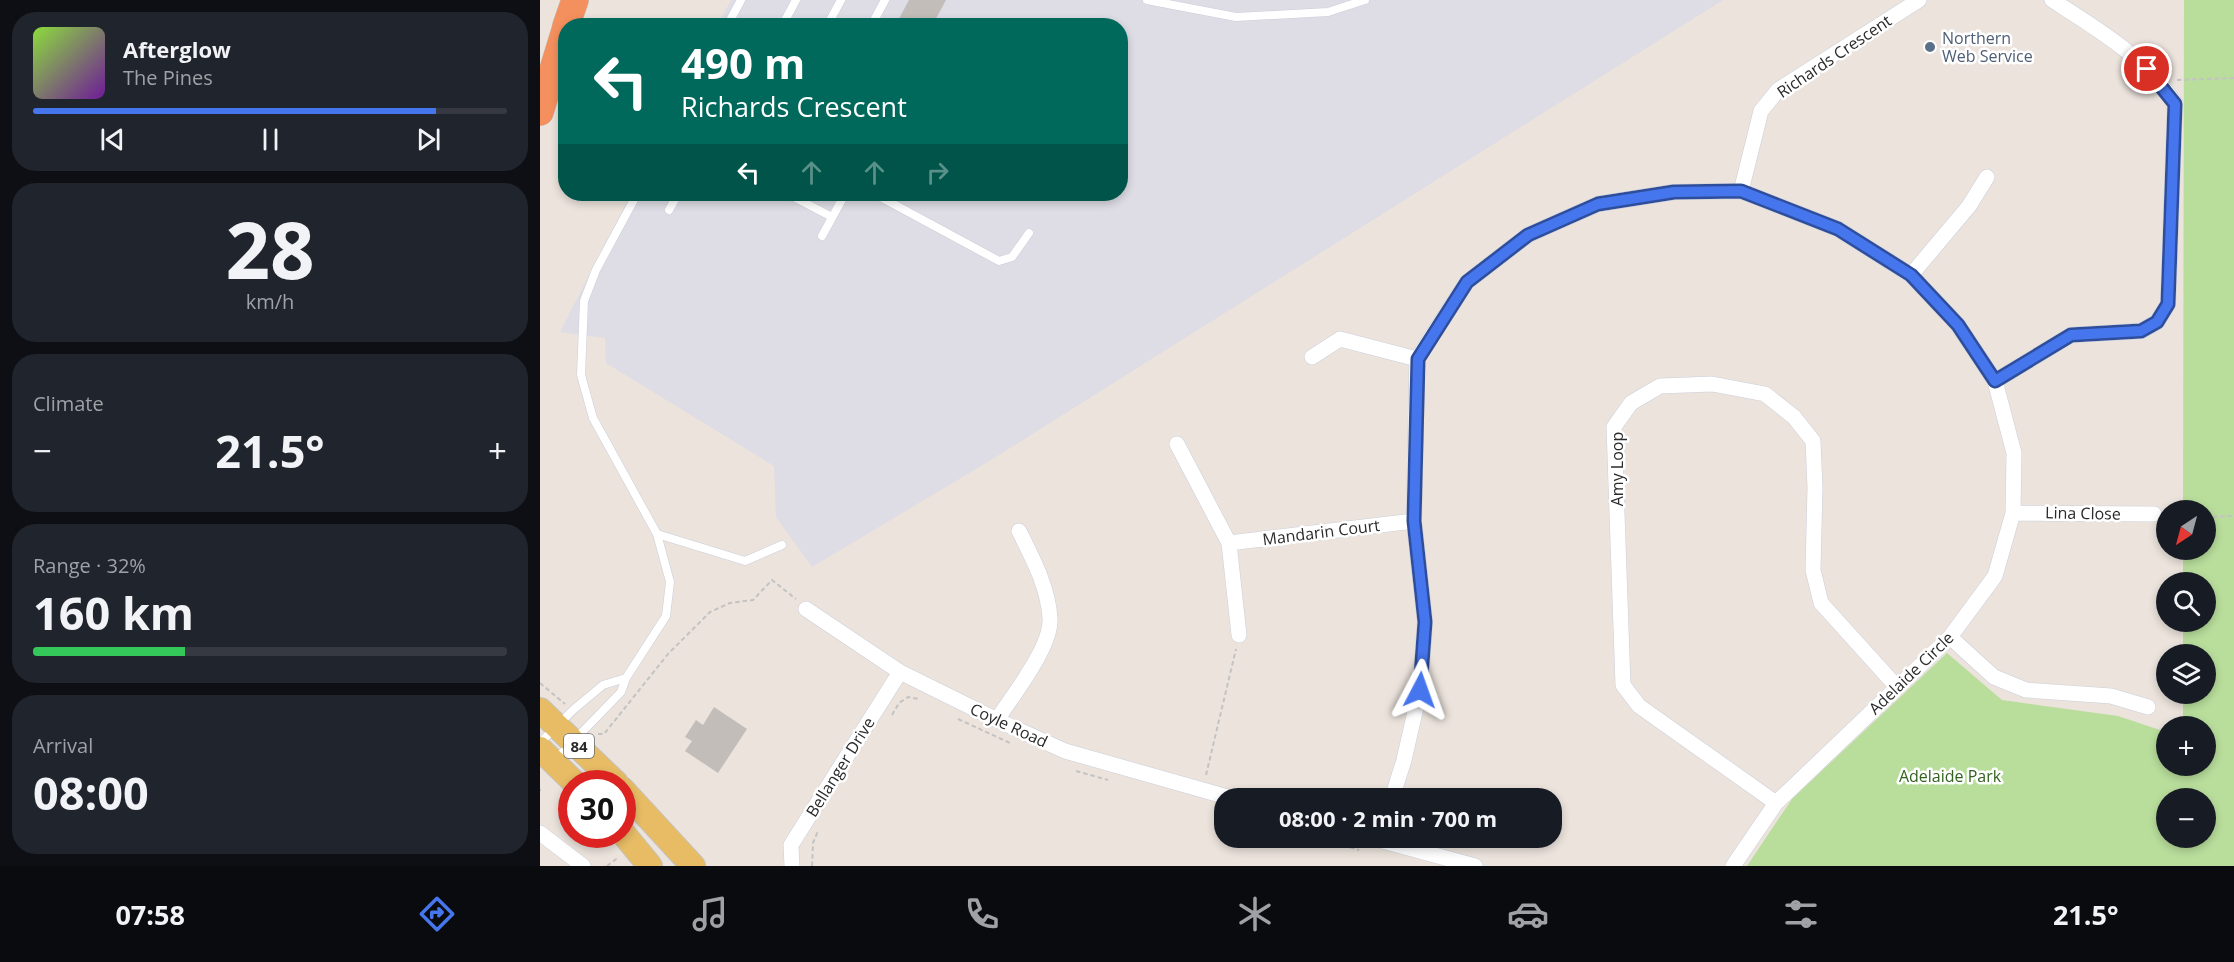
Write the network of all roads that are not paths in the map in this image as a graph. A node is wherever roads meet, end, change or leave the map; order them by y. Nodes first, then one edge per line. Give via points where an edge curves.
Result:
1 (575, 0) edge
2 (741, 0) edge
3 (796, 0) edge
4 (841, 0) edge
5 (885, 0) edge
6 (1147, 0) edge
7 (1365, 0) edge
8 (1919, 0) edge
9 (2052, 0) edge
10 (569, 18) edge
11 (731, 18) edge
12 (786, 18) edge
13 (831, 18) edge
14 (875, 18) edge
15 (558, 52) edge
16 (540, 112) edge
17 (1987, 177) dead end
18 (1741, 191) junction
19 (633, 201) edge
20 (674, 201) edge
21 (801, 201) edge
22 (841, 201) edge
23 (888, 201) edge
24 (669, 210) dead end
25 (832, 217) junction
26 (1029, 233) dead end
27 (822, 236) dead end
28 (1911, 275) junction
29 (1312, 357) dead end
30 (1418, 359) junction
31 (1995, 381) junction
32 (1177, 444) dead end
33 (2013, 513) junction
34 (2154, 514) dead end
35 (1414, 521) junction
36 (1019, 531) dead end
37 (657, 534) junction
38 (1229, 543) junction
39 (782, 545) dead end
40 (806, 609) road end
41 (1239, 635) road end
42 (1950, 637) junction
43 (900, 672) junction
44 (627, 678) junction
45 (1897, 687) junction
46 (550, 705) edge
47 (2148, 707) dead end
48 (997, 720) junction
49 (566, 733) junction
50 (544, 751) edge
51 (562, 770) edge
52 (603, 770) edge
53 (1395, 788) edge
54 (1214, 793) edge
55 (1776, 803) junction
56 (636, 804) edge
57 (540, 833) edge
58 (635, 848) edge
59 (1411, 848) edge
60 (583, 866) edge
61 (650, 866) edge
62 (693, 866) edge
63 (792, 866) edge
64 (1475, 866) edge
65 (1733, 866) edge

1 - 10 highway
2 - 11 lane
3 - 12 lane
4 - 13 lane
5 - 14 lane
6 - 7 lane via 1236,17 1328,12
8 - 18 street, Richards Crescent via 1778,90 1761,111
9 - 31 street via 2123,45 2159,81 2175,104 2168,304 2157,322 2141,331 2071,335
15 - 16 highway
17 - 28 street via 1969,206
18 - 28 street, Adelaide Circle via 1838,229
18 - 30 street, Adelaide Circle via 1674,192 1598,204 1528,235 1467,282
19 - 37 lane via 584,301 581,375 593,417
20 - 24 lane
21 - 25 lane
22 - 25 lane
23 - 26 lane via 999,261 1012,257
25 - 27 lane
28 - 31 street, Adelaide Circle via 1958,325
29 - 30 street via 1340,339
30 - 35 street
31 - 33 street, Adelaide Circle via 2014,453
32 - 38 street
33 - 34 street, Lina Close
33 - 42 street, Adelaide Circle via 1995,576
35 - 38 street, Mandarin Court
35 - 53 street via 1425,622 1420,690
36 - 48 street via 1043,580 1051,620 1037,659
37 - 39 lane via 745,561
37 - 44 lane via 670,582 666,616
38 - 41 street
40 - 43 street, Coyle Road
42 - 45 street, Adelaide Circle
42 - 47 street via 1994,677 2026,690 2111,696
43 - 48 street, Coyle Road
43 - 63 street, Bellanger Drive via 791,845
44 - 49 lane via 621,692
44 - 49 lane via 603,686
45 - 55 street, Adelaide Circle
45 - 55 street, Amy Loop via 1821,603 1813,570 1813,441 1794,417 1765,394 1712,384 1660,386 1631,403 1614,427 1623,685 1639,706
46 - 49 main road, 84
48 - 54 street, Coyle Road via 1065,751
49 - 50 lane
49 - 50 lane
49 - 52 main road, 84
50 - 51 main road, 84
55 - 65 street, Adelaide Circle
56 - 62 main road
57 - 60 street
58 - 61 main road
59 - 64 street

